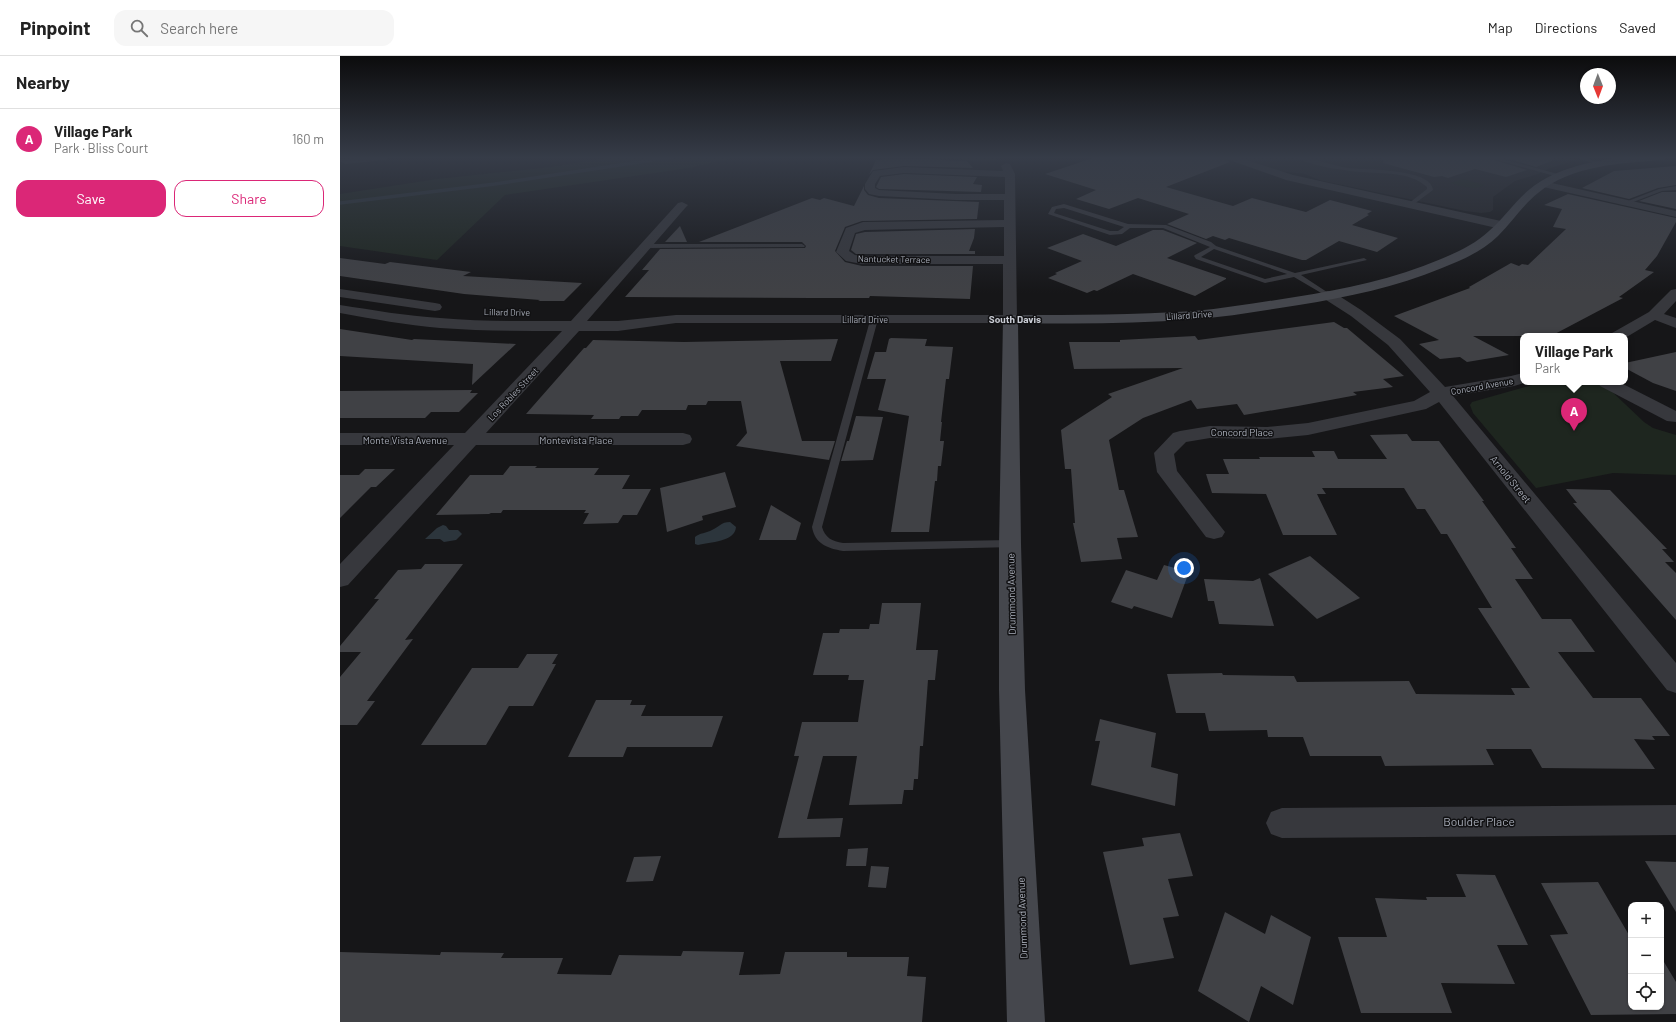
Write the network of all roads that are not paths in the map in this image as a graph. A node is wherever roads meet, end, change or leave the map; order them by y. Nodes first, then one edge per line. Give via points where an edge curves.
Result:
1 (1010, 202) edge
2 (1397, 202) edge
3 (1414, 202) edge
4 (1521, 202) edge
5 (1622, 202) edge
6 (1626, 203) joint
7 (682, 205) dead end
8 (1410, 205) junction
9 (1676, 214) edge
10 (1010, 223) junction
11 (1501, 225) junction
12 (1128, 226) junction
13 (645, 246) junction
14 (802, 246) dead end
15 (1214, 247) junction
16 (1010, 260) junction
17 (1364, 260) dead end
18 (1296, 275) junction
19 (340, 293) edge
20 (1676, 293) edge
21 (1328, 296) junction
22 (373, 299) junction
23 (447, 309) dead end
24 (344, 310) edge
25 (469, 310) dead end
26 (587, 312) junction
27 (1654, 315) junction
28 (676, 319) junction
29 (874, 319) junction
30 (1010, 319) junction
31 (1676, 323) edge
32 (574, 326) junction
33 (1622, 333) edge
34 (1520, 379) edge
35 (1612, 385) edge
36 (1441, 394) junction
37 (1673, 417) dead end
38 (340, 439) edge
39 (683, 439) dead end
40 (470, 440) junction
41 (1214, 532) dead end
42 (1010, 544) junction
43 (340, 579) edge
44 (1676, 682) edge
45 (1676, 820) edge
46 (1282, 822) dead end
47 (1026, 1022) edge

1 - 10 street, Drummond Avenue
2 - 8 street
3 - 8 lane
4 - 11 street, Lillard Drive
5 - 6 street
6 - 9 street
7 - 13 street, Los Robles Street
8 - 11 street
10 - 16 street, Drummond Avenue
10 - 16 street, Nantucket Terrace via 863,226 850,231 842,252 851,258 862,260
11 - 21 street, Lillard Drive via 1475,248 1425,271
12 - 12 lane via 1064,206 1054,208 1051,214 1110,234 1120,233
12 - 15 lane via 1164,226
13 - 14 lane
13 - 26 street, Los Robles Street
15 - 18 lane
15 - 18 lane via 1197,256 1201,260 1266,281
16 - 30 street, Drummond Avenue
17 - 18 lane
18 - 21 lane
19 - 22 street
20 - 27 street
21 - 30 street, Lillard Drive via 1243,310 1193,315 1114,319
21 - 36 street, Arnold Street via 1356,313 1394,342
22 - 23 street
22 - 24 street
24 - 32 street, Lillard Drive via 440,323
25 - 26 street, Lillard Drive
26 - 28 street, Lillard Drive via 629,312
26 - 32 street, Los Robles Street
27 - 31 street
27 - 33 street
28 - 29 street, Lillard Drive
28 - 32 street, Lillard Drive via 618,326
29 - 30 street, Lillard Drive
29 - 42 lane via 817,527 820,538 824,542 843,547
30 - 42 street, Drummond Avenue
32 - 40 street, Los Robles Street
34 - 36 street, Concord Avenue
35 - 37 street
36 - 41 street, Concord Place via 1420,405 1308,428 1267,433 1210,432 1180,437 1164,453 1167,472
36 - 44 street, Arnold Street
38 - 40 street, Monte Vista Avenue
39 - 40 street, Montevista Place
40 - 43 street, Los Robles Street
42 - 47 street, Drummond Avenue via 1012,690
45 - 46 street, Boulder Place

